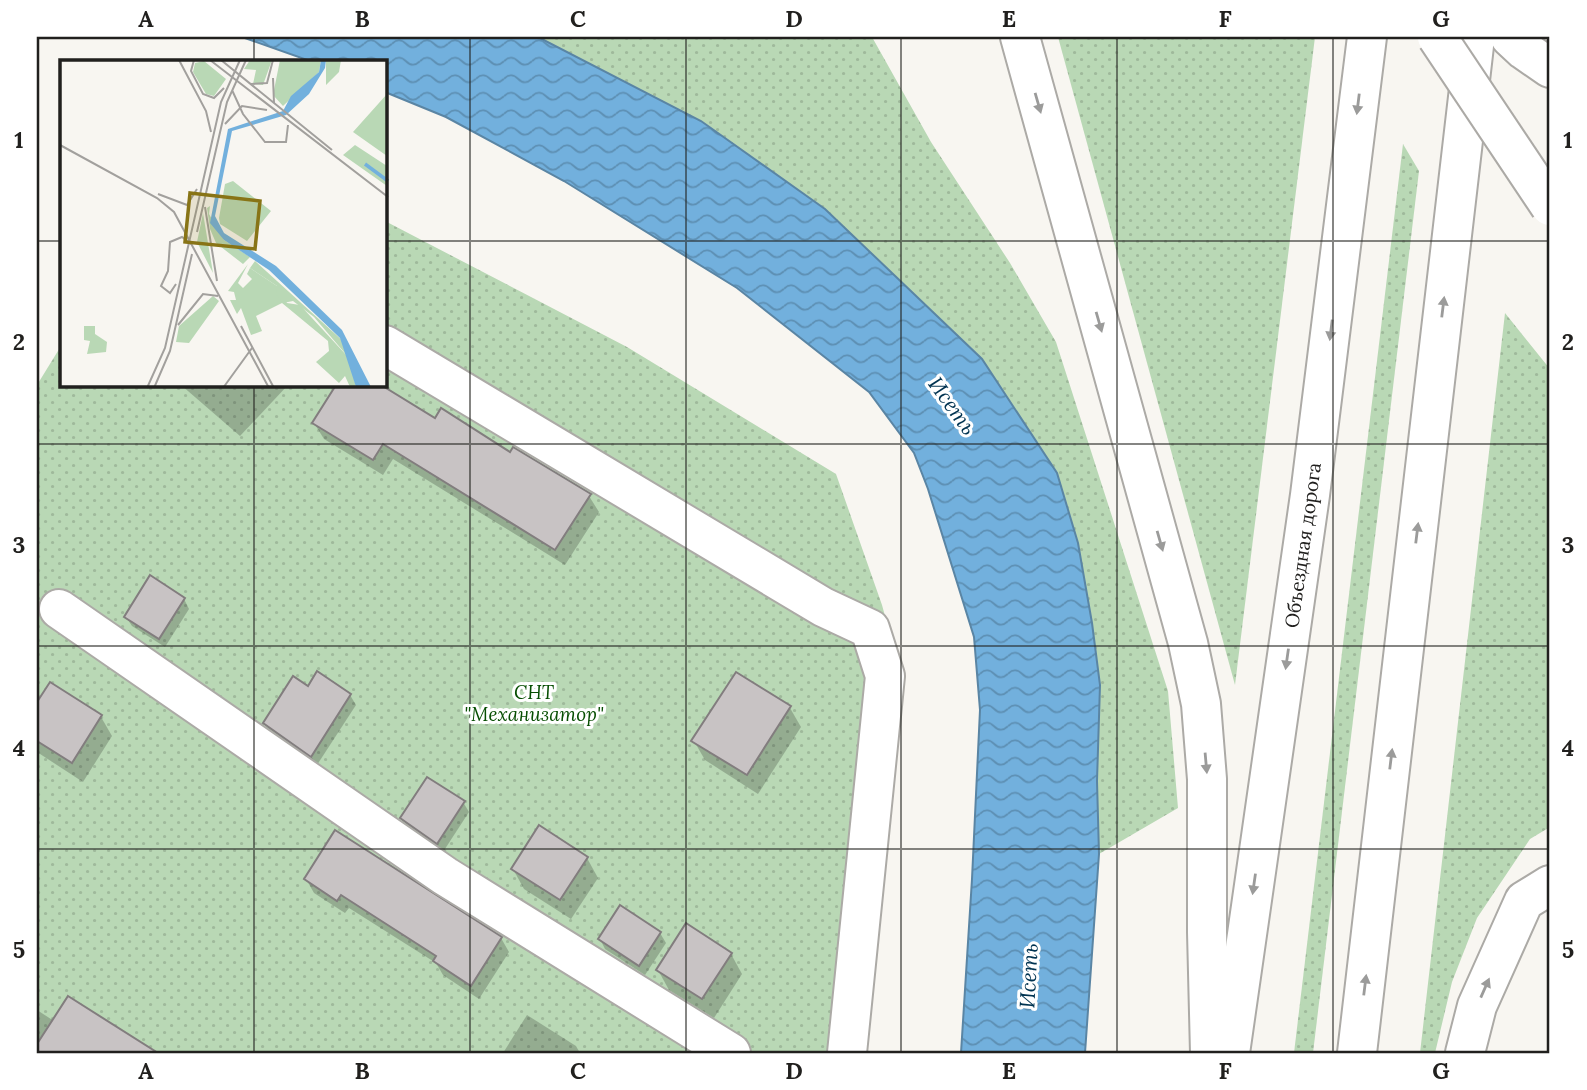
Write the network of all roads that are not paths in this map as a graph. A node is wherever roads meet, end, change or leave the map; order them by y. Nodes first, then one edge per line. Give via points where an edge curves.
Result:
1 (1020, 37) edge
2 (1367, 37) edge
3 (1437, 37) edge
4 (1475, 37) edge
5 (1510, 37) edge
6 (1550, 68) edge
7 (1550, 206) edge
8 (387, 346) edge
9 (59, 609) dead end
10 (1550, 885) edge
11 (731, 1053) edge
12 (847, 1053) edge
13 (1210, 1053) edge
14 (1230, 1053) edge
15 (1357, 1053) edge
16 (1465, 1053) edge

1 -> 13 main road via 1201,704 1208,779
2 -> 14 main road, Объездная дорога via 1310,495
3 - 7 main road, bridge
15 -> 4 main road
5 - 6 main road
8 - 12 main road via 823,607 870,629 885,676
9 - 11 main road via 444,876
16 -> 10 main road via 1477,1006 1524,901

